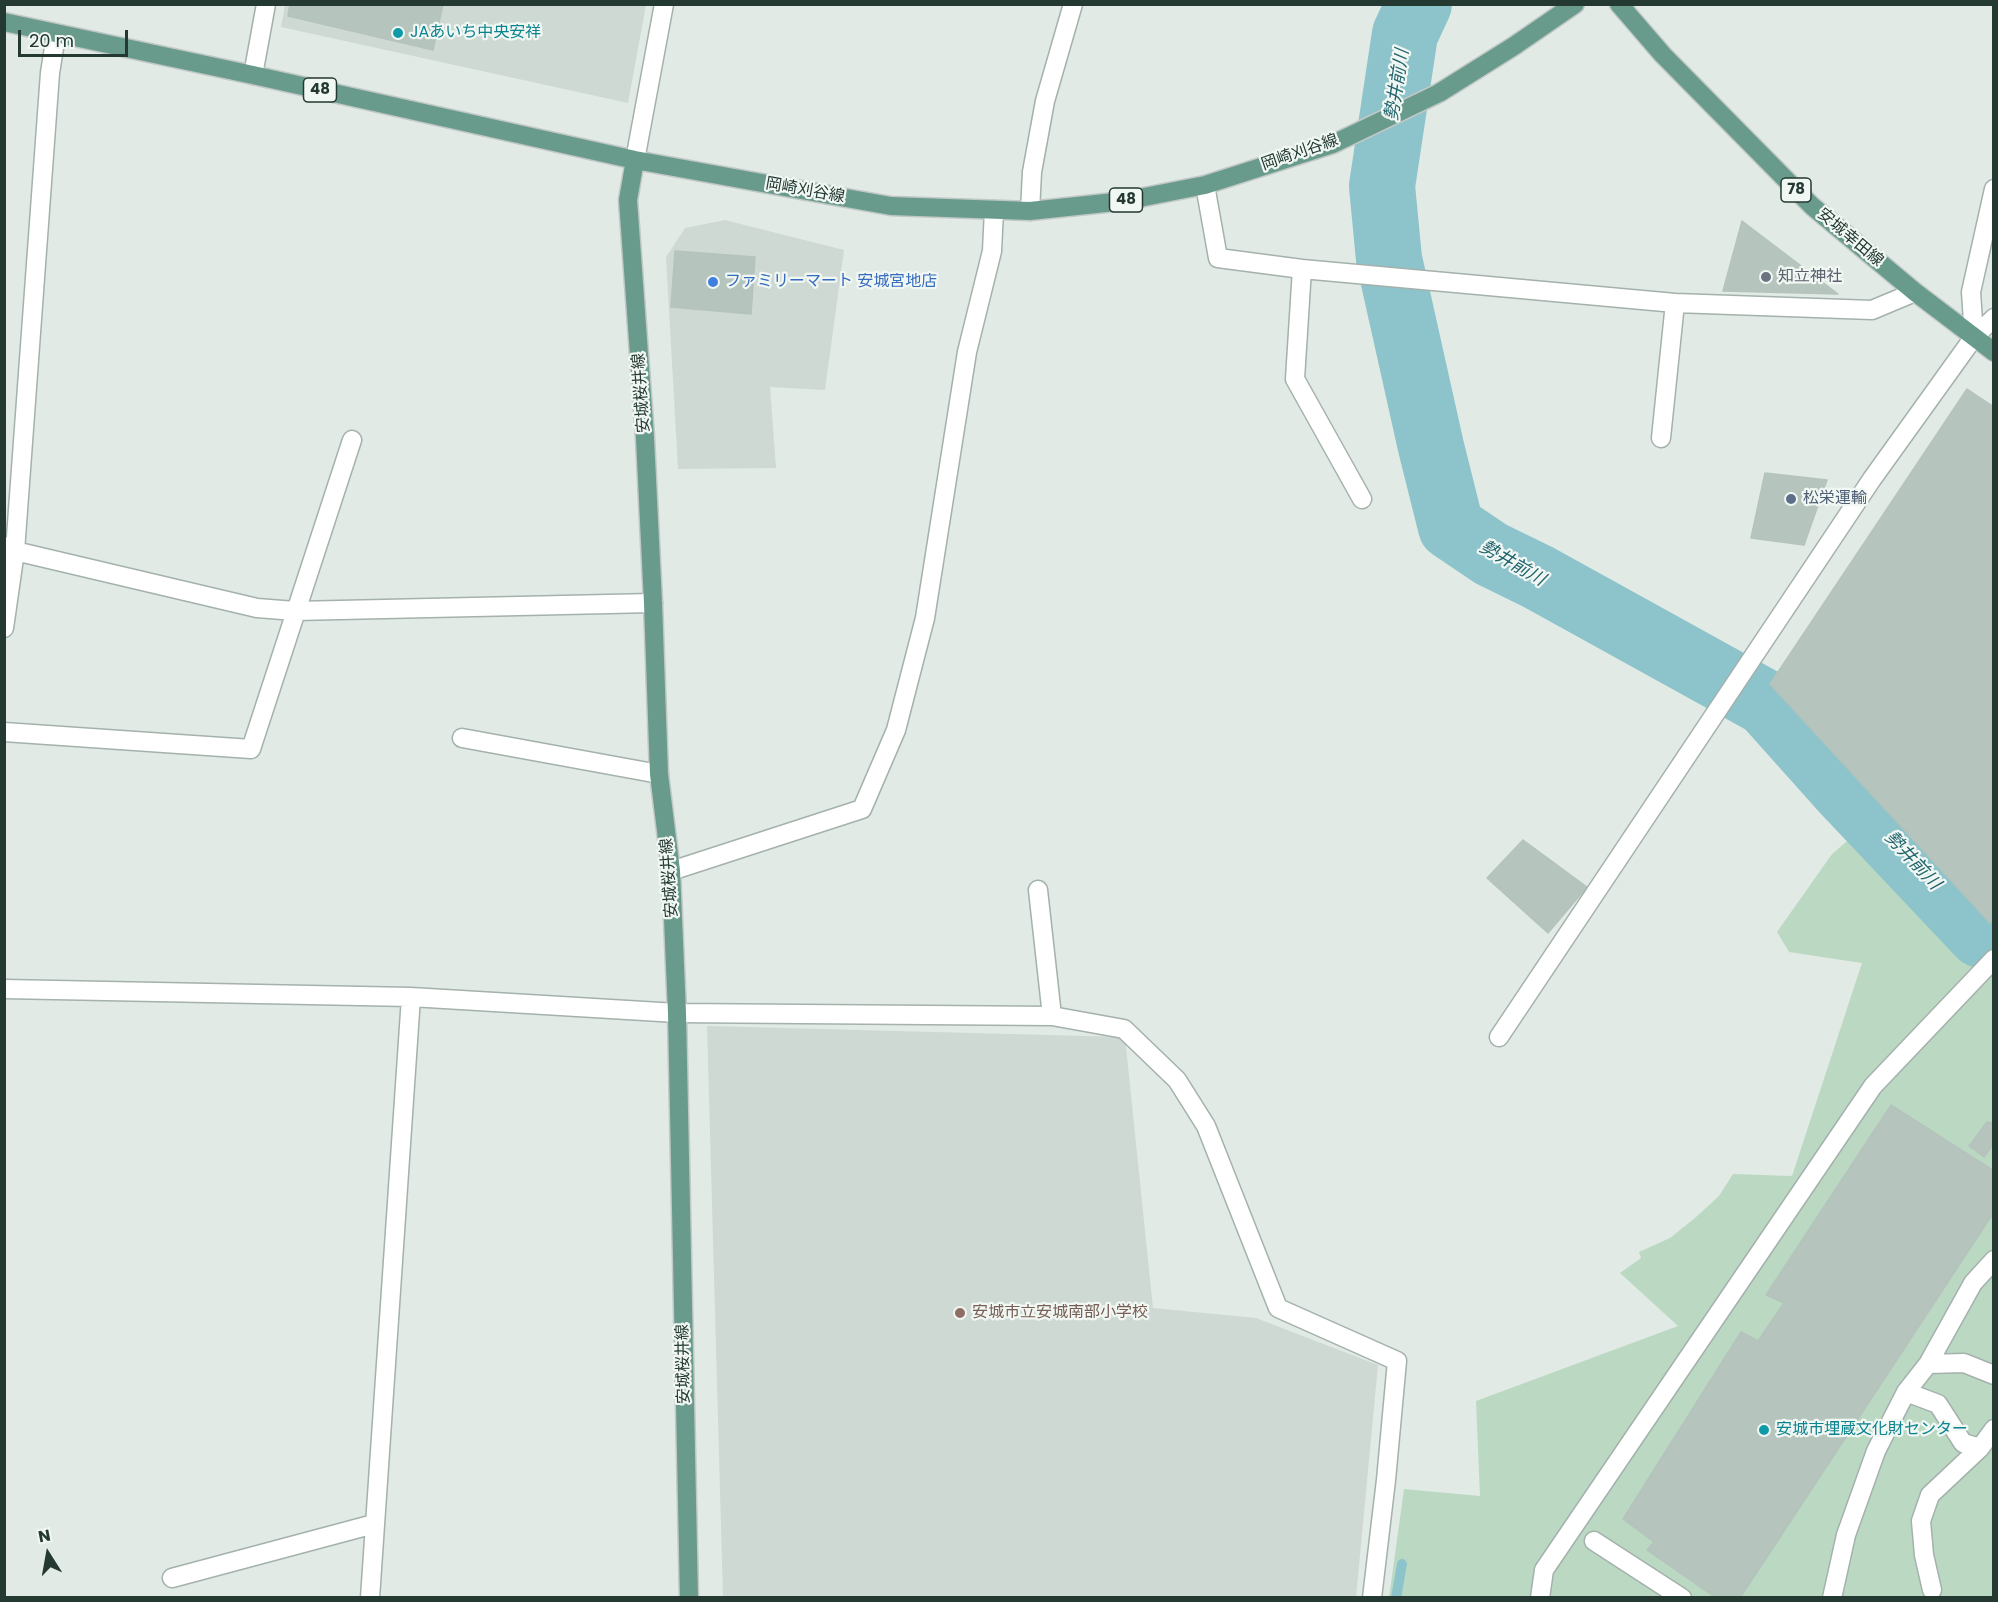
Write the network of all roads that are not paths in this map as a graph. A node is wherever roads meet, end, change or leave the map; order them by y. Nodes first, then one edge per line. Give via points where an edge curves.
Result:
1 (266, 4) edge
2 (664, 4) edge
3 (1073, 4) edge
4 (1575, 4) edge
5 (1620, 4) edge
6 (4, 22) edge
7 (57, 34) junction
8 (253, 75) junction
9 (635, 160) junction
10 (1205, 185) junction
11 (1994, 189) edge
12 (994, 210) junction
13 (1030, 211) junction
14 (1302, 269) junction
15 (1915, 291) junction
16 (1675, 303) junction
17 (1994, 318) edge
18 (1974, 337) junction
19 (1994, 352) edge
20 (1660, 438) dead end
21 (352, 440) dead end
22 (1362, 499) dead end
23 (10, 548) edge
24 (653, 603) junction
25 (295, 611) junction
26 (4, 628) edge
27 (4, 732) edge
28 (462, 738) dead end
29 (659, 774) junction
30 (671, 872) junction
31 (1038, 890) dead end
32 (1994, 960) edge
33 (4, 989) edge
34 (411, 997) junction
35 (677, 1013) junction
36 (1052, 1016) junction
37 (1499, 1037) dead end
38 (1994, 1260) edge
39 (1928, 1364) junction
40 (1994, 1375) edge
41 (1906, 1392) junction
42 (1994, 1429) edge
43 (1980, 1448) junction
44 (374, 1524) junction
45 (1594, 1540) dead end
46 (172, 1578) dead end
47 (1935, 1595) edge
48 (370, 1598) edge
49 (689, 1598) edge
50 (1372, 1598) edge
51 (1540, 1598) edge
52 (1682, 1598) edge
53 (1832, 1598) edge

1 - 8 street
2 - 9 street
3 - 13 street via 1045,102 1032,172
4 - 10 main road, 岡崎刈谷線 / 48 via 1439,93 1333,144
5 - 15 main road, 安城幸田線 / 78 via 1664,55 1812,206
6 - 7 main road, 岡崎刈谷線 / 48
7 - 8 main road, 岡崎刈谷線 / 48
7 - 23 street via 50,73
8 - 9 main road, 岡崎刈谷線 / 48
9 - 12 main road, 岡崎刈谷線 / 48 via 891,206
9 - 24 main road, 安城桜井線 via 628,200
10 - 13 main road, 岡崎刈谷線 / 48 via 1124,201
10 - 14 street via 1218,258
11 - 18 street via 1971,292
12 - 13 main road, 岡崎刈谷線 / 48
12 - 30 street via 992,250 967,352 926,618 896,730 862,809
14 - 16 street
14 - 22 street via 1295,379
15 - 16 street via 1872,310
15 - 18 main road, 安城幸田線 / 78
16 - 20 street
17 - 18 street
18 - 19 main road, 安城幸田線 / 78
18 - 37 street via 1872,479
21 - 25 street
23 - 25 street via 257,608
23 - 26 street
24 - 25 street
24 - 29 main road, 安城桜井線
25 - 27 street via 251,749
28 - 29 street
29 - 30 main road, 安城桜井線
30 - 35 main road, 安城桜井線
31 - 36 street
32 - 51 street via 1873,1086 1544,1570
33 - 34 street
34 - 35 street
34 - 44 street
35 - 36 street
35 - 49 main road, 安城桜井線
36 - 50 street via 1124,1029 1177,1080 1206,1126 1278,1308 1396,1361
38 - 39 street via 1973,1283
39 - 40 street via 1964,1363
39 - 41 street
41 - 43 street via 1938,1404 1964,1443
41 - 53 street via 1876,1451 1846,1534
42 - 43 street
43 - 47 street via 1930,1495 1921,1521 1924,1556
44 - 46 street
44 - 48 street
45 - 52 street

